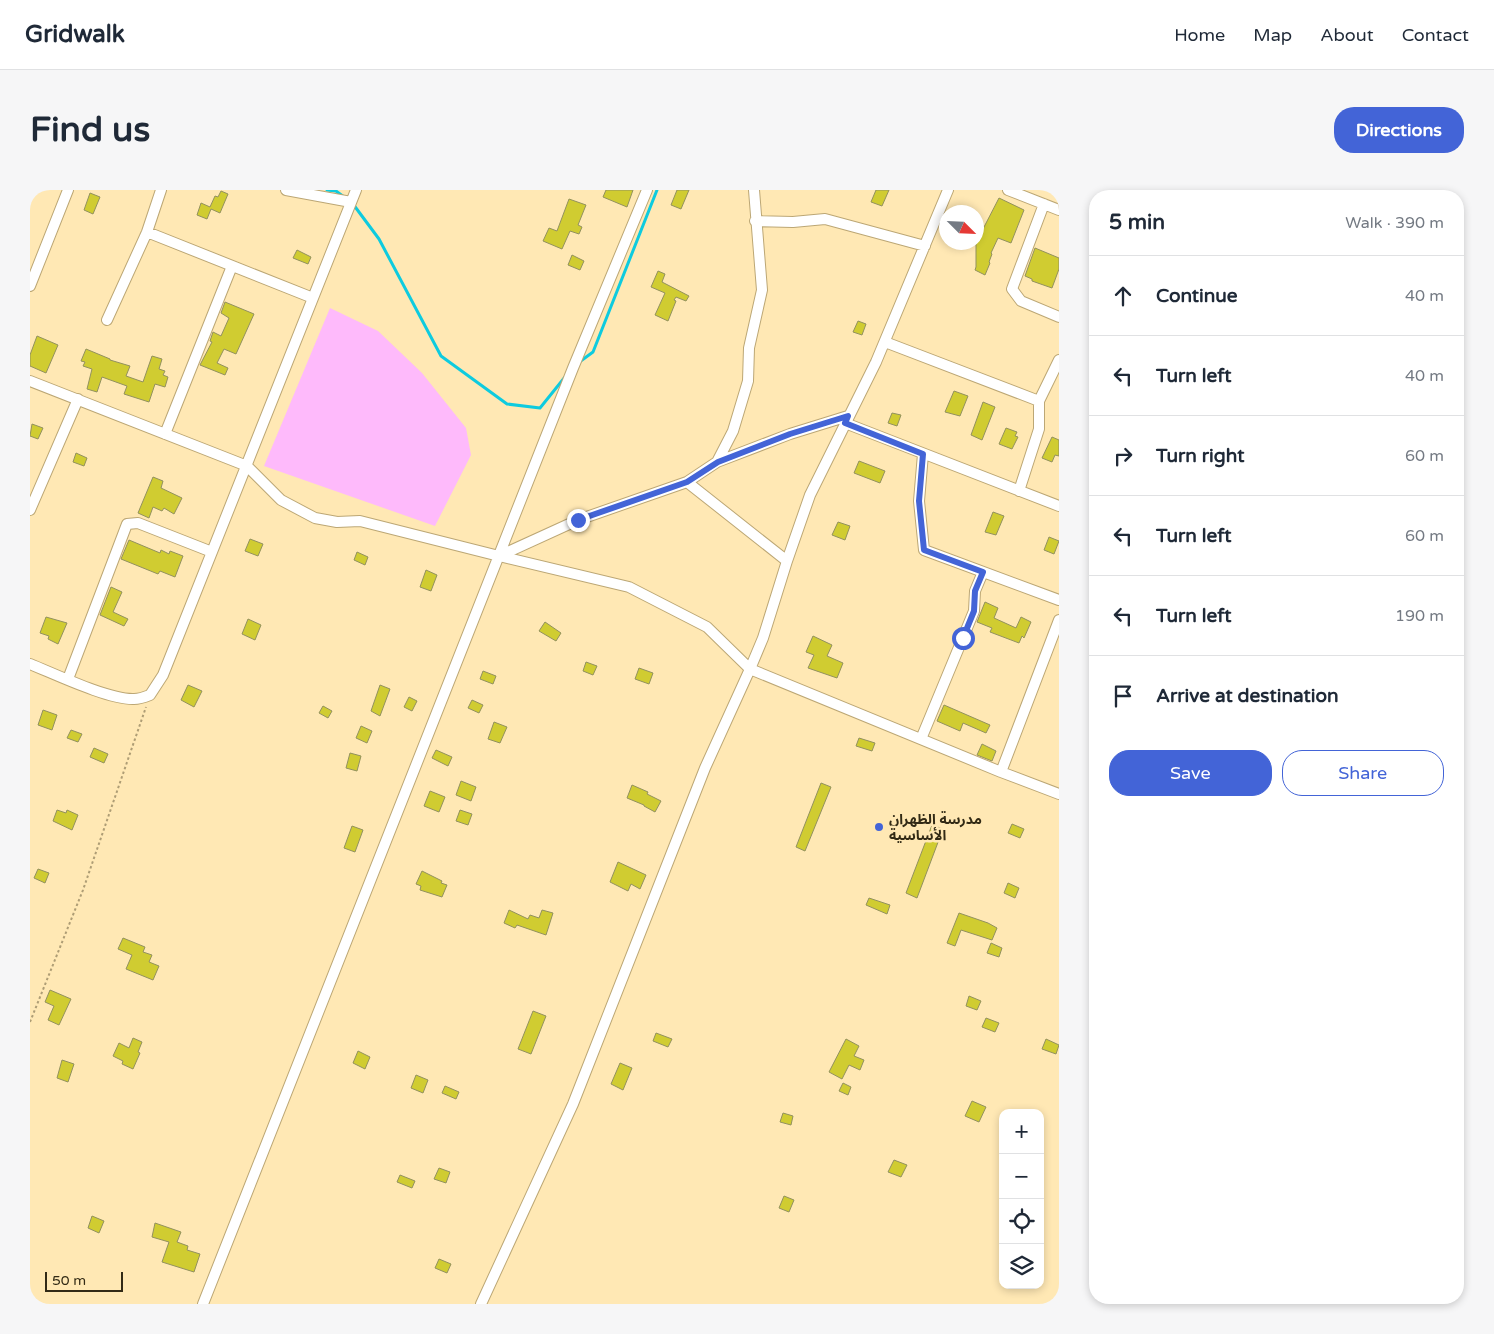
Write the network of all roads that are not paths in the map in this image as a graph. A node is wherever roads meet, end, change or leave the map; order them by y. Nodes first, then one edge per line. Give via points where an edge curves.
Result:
1 (68, 190) edge
2 (161, 190) edge
3 (286, 190) edge
4 (356, 190) edge
5 (647, 190) edge
6 (754, 190) edge
7 (948, 190) edge
8 (1008, 190) edge
9 (1040, 190) edge
10 (351, 202) junction
11 (1040, 202) junction
12 (1059, 210) edge
13 (756, 221) junction
14 (147, 232) junction
15 (925, 246) junction
16 (232, 266) junction
17 (30, 286) edge
18 (313, 298) junction
19 (1059, 317) edge
20 (107, 320) dead end
21 (884, 342) junction
22 (1059, 360) edge
23 (30, 380) edge
24 (78, 400) junction
25 (1039, 401) junction
26 (847, 420) junction
27 (165, 434) junction
28 (923, 454) junction
29 (718, 462) junction
30 (246, 466) junction
31 (687, 482) junction
32 (1019, 491) junction
33 (1059, 506) edge
34 (30, 510) edge
35 (212, 552) junction
36 (499, 556) junction
37 (787, 561) junction
38 (983, 572) junction
39 (1059, 600) edge
40 (1059, 620) edge
41 (30, 664) edge
42 (750, 669) junction
43 (68, 679) junction
44 (921, 739) junction
45 (1001, 772) junction
46 (1059, 794) edge
47 (203, 1304) edge
48 (480, 1304) edge

1 - 17 street
2 - 14 street
3 - 10 street
4 - 10 street
5 - 36 street
6 - 13 street
7 - 15 street
8 - 11 street
9 - 11 street
10 - 18 street
11 - 12 street
11 - 19 street via 1012,289 1021,301
13 - 15 street via 825,220
13 - 29 street via 762,290 749,348 748,381 733,432
14 - 16 street
14 - 20 street
15 - 21 street
16 - 18 street
16 - 27 street
18 - 30 street
21 - 25 street
21 - 26 street
22 - 25 street
23 - 24 street
24 - 27 street
24 - 34 street
25 - 32 street via 1039,429
26 - 28 street
26 - 29 street via 790,434
26 - 37 street via 810,495
27 - 30 street
28 - 32 street
28 - 38 street via 919,501 924,550
29 - 31 street
30 - 35 street
30 - 36 street via 281,500 315,518 337,522 360,521
31 - 36 street via 578,520
31 - 37 street
32 - 33 street
35 - 43 street via 163,675 150,696 120,697
35 - 43 street via 138,523 127,524
36 - 42 street via 630,587 707,627
36 - 47 street
37 - 42 street via 764,638
38 - 39 street
38 - 44 street via 975,591 974,611
40 - 45 street
41 - 43 street
42 - 44 street
42 - 48 street via 705,768 573,1104
44 - 45 street
45 - 46 street

